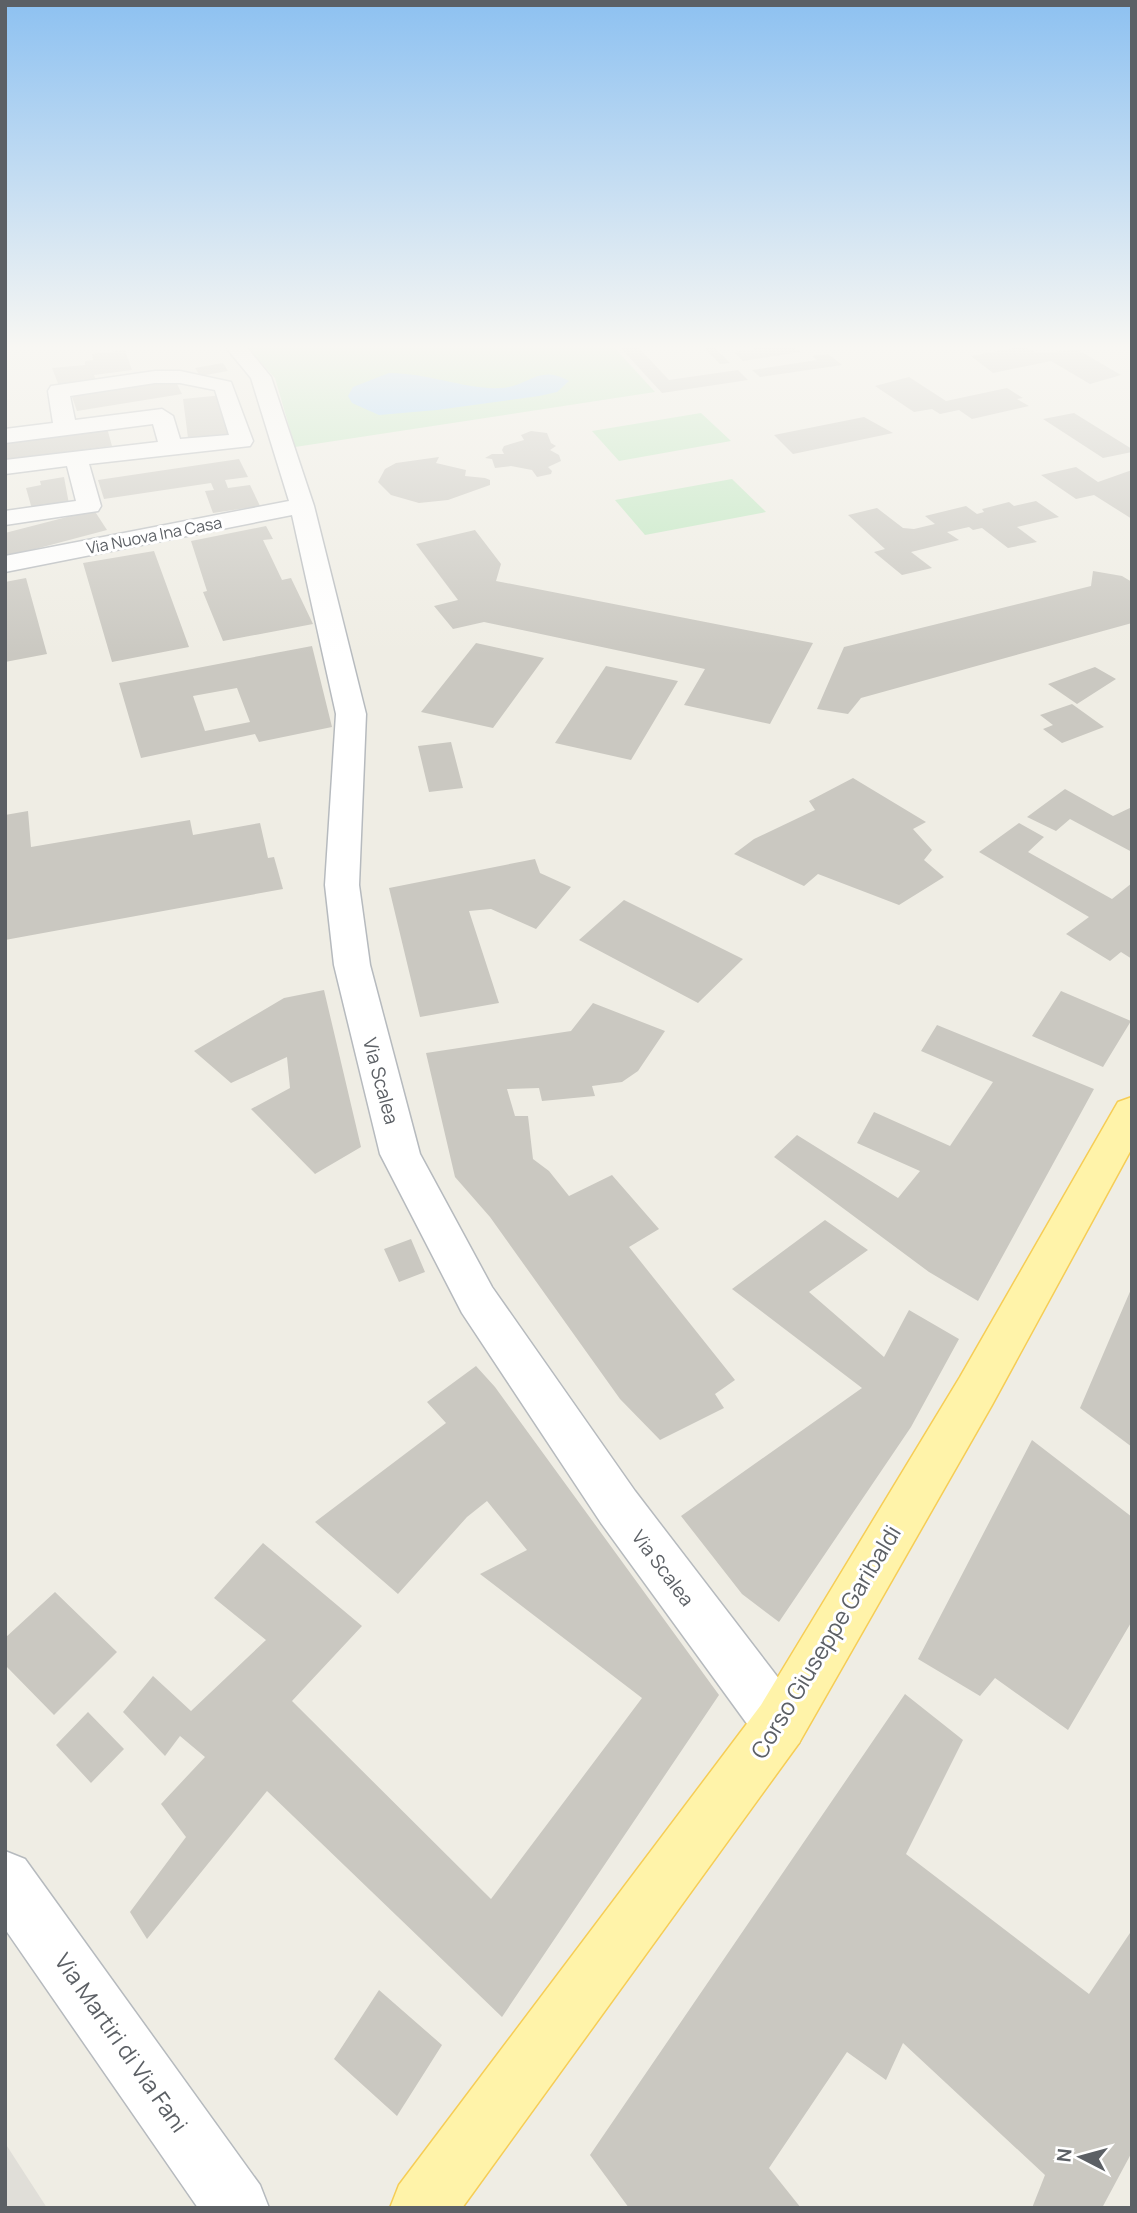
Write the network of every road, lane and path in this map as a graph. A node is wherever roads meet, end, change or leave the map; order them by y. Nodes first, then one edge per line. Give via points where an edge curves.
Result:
1 (160, 448) edge
2 (284, 448) edge
3 (76, 457) junction
4 (5, 467) edge
5 (302, 506) junction
6 (5, 518) edge
7 (5, 564) edge
8 (1132, 1112) edge
9 (780, 1724) junction
10 (5, 1879) edge
11 (237, 2208) edge
12 (422, 2208) edge

1 - 3 street
2 - 5 street, Via Scalea
3 - 4 street
3 - 6 street via 89,506
5 - 7 street, Via Nuova Ina Casa
5 - 9 street, Via Scalea via 351,714 342,885 352,965 400,1154 477,1300 618,1507
8 - 9 main road, Corso Giuseppe Garibaldi via 976,1391
9 - 12 main road, Corso Giuseppe Garibaldi
10 - 11 street, Via Martiri di Via Fani

